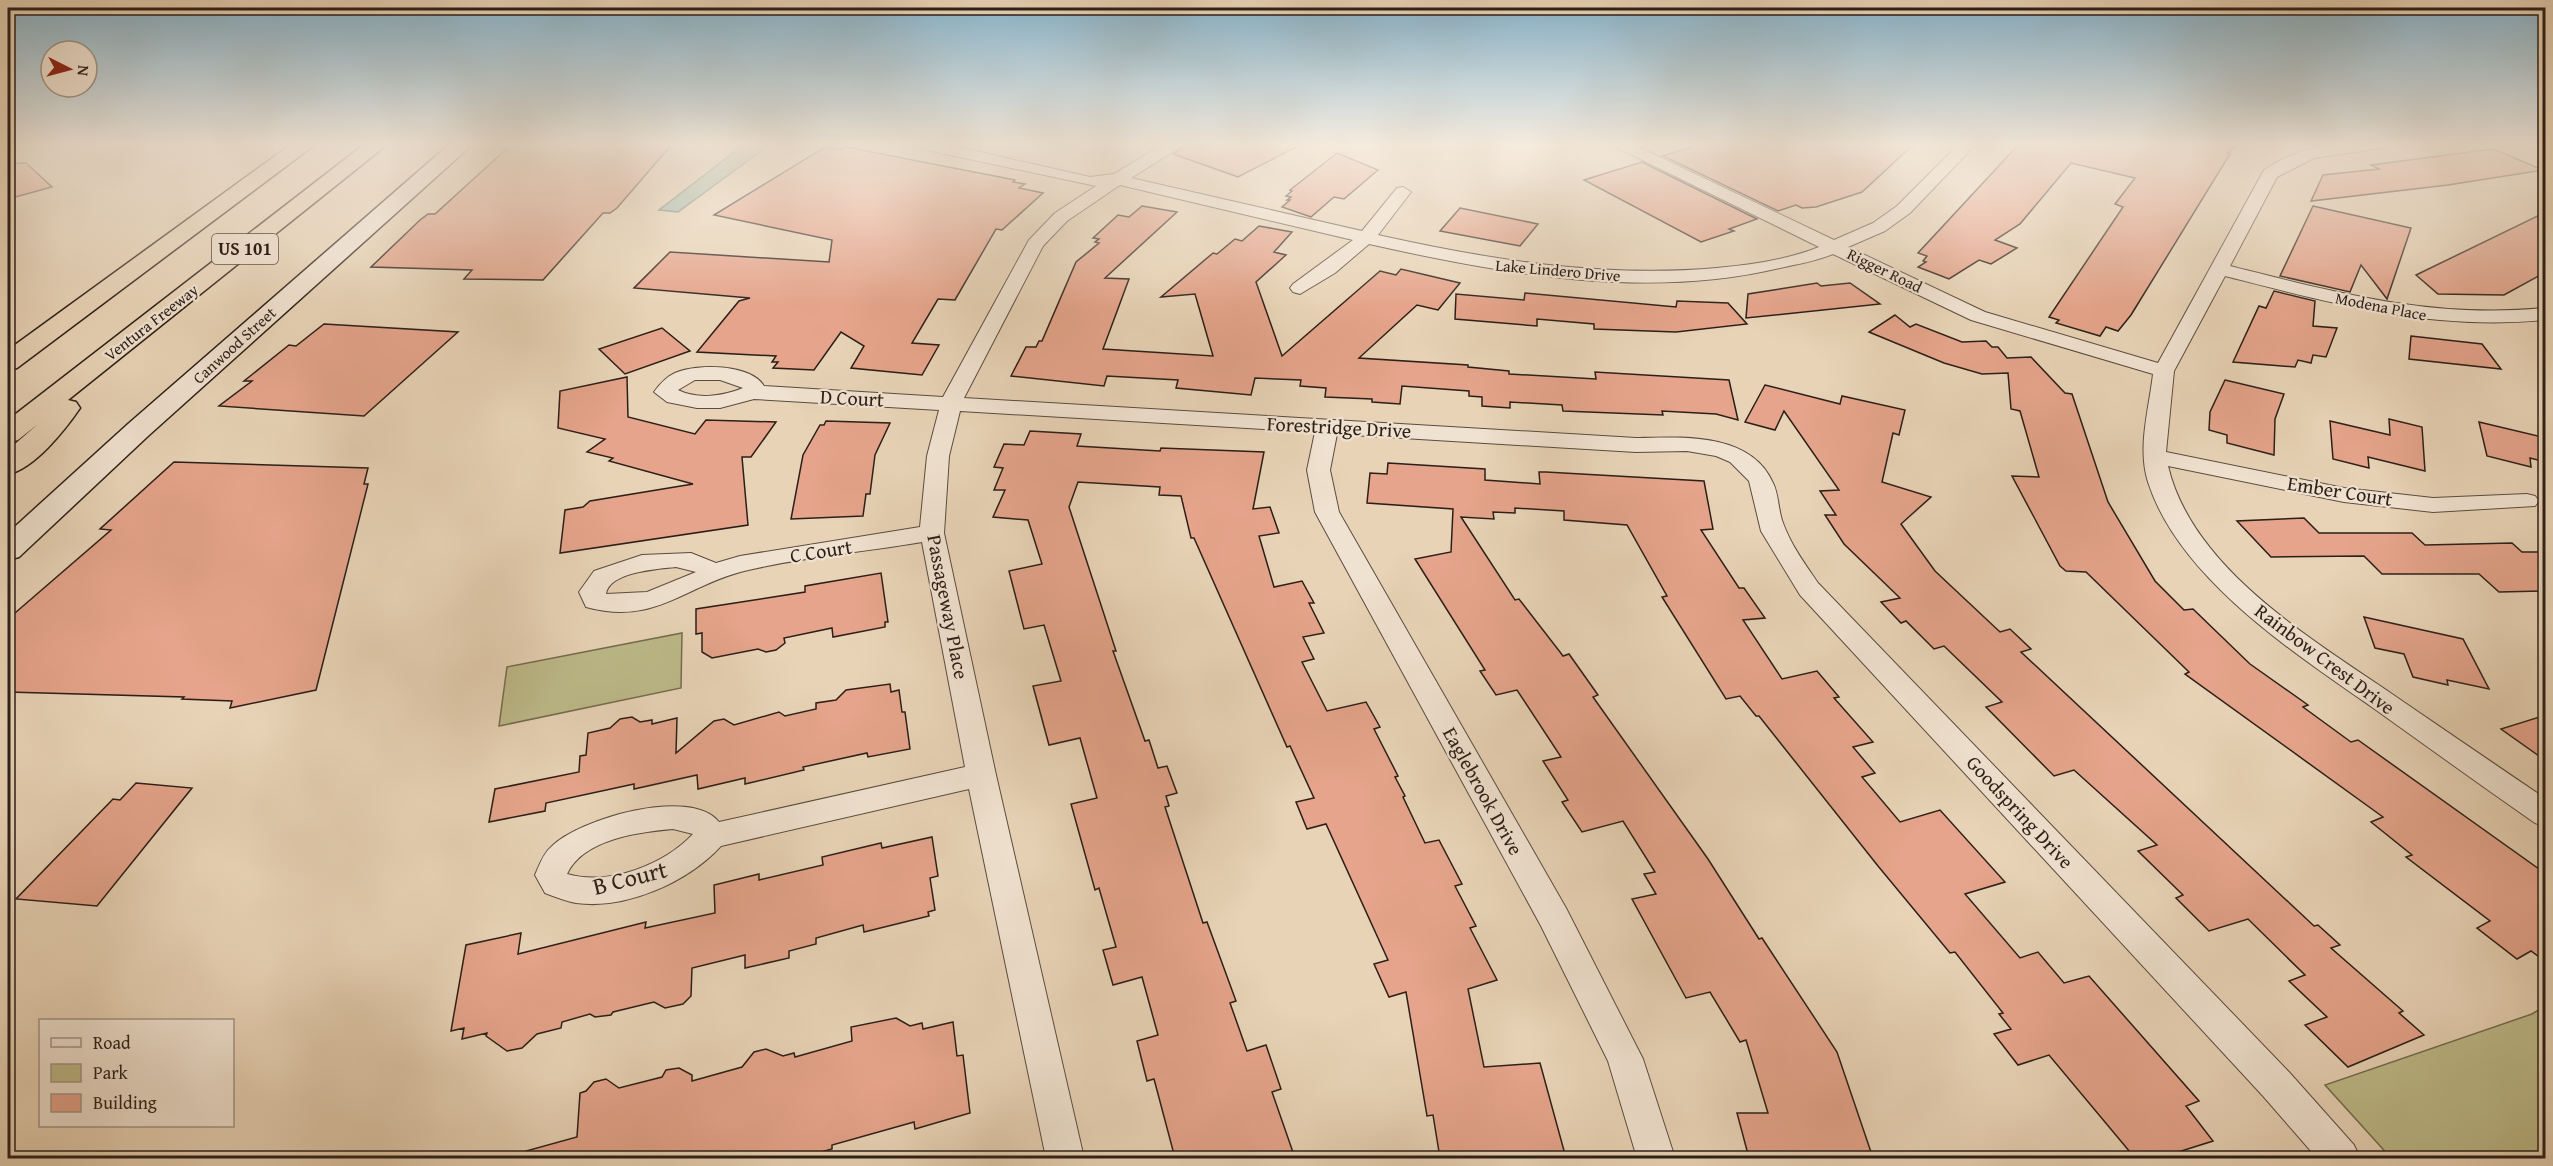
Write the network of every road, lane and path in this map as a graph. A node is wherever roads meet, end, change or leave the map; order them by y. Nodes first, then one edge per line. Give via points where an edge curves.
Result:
1 (232, 197) edge
2 (310, 197) edge
3 (402, 197) edge
4 (1089, 197) edge
5 (1193, 197) edge
6 (1400, 197) edge
7 (1732, 197) edge
8 (1915, 197) edge
9 (2258, 197) edge
10 (1364, 238) junction
11 (1836, 246) junction
12 (2220, 269) junction
13 (1300, 288) dead end
14 (100, 294) junction
15 (2546, 314) edge
16 (8, 346) edge
17 (110, 354) junction
18 (8, 362) edge
19 (2164, 371) junction
20 (752, 392) dead end
21 (951, 404) junction
22 (1328, 427) junction
23 (8, 434) edge
24 (1726, 452) joint
25 (2154, 456) junction
26 (8, 465) edge
27 (2527, 501) dead end
28 (932, 534) junction
29 (8, 550) edge
30 (711, 572) dead end
31 (981, 775) junction
32 (2546, 815) edge
33 (711, 836) dead end
34 (1061, 1157) edge
35 (1656, 1158) edge
36 (2342, 1158) edge

1 - 14 highway, US 101
2 - 17 highway, Ventura Freeway / US 101
3 - 29 street, Canwood Street
4 - 21 street, Passageway Place via 1061,217 1035,244
5 - 10 street, Lake Lindero Drive
6 - 10 street
7 - 11 street, Rigger Road
8 - 11 street, Lake Lindero Drive via 1879,227
9 - 12 street, Rainbow Crest Drive
10 - 11 street, Lake Lindero Drive via 1526,270 1630,276 1744,270 1802,258
10 - 13 street via 1319,277
11 - 19 street, Rigger Road via 1997,324
12 - 15 street, Modena Place via 2422,315 2493,320
12 - 19 street, Rainbow Crest Drive
14 - 16 highway
14 - 18 highway, US 101
17 - 23 highway, Ventura Freeway / US 101
17 - 26 highway via 47,432
19 - 25 street, Rainbow Crest Drive
20 - 21 street, D Court
21 - 22 street, Forestridge Drive
21 - 28 street, Passageway Place via 938,456
22 - 24 street, Forestridge Drive via 1636,445 1694,444
22 - 35 street, Eaglebrook Drive via 1318,461 1318,485 1327,512 1554,918 1625,1059
24 - 36 street, Goodspring Drive via 1746,464 1761,481 1771,522 1785,554 1809,589
25 - 27 street, Ember Court via 2355,496 2433,505
25 - 32 street, Rainbow Crest Drive via 2160,483 2184,531 2224,578 2277,628
28 - 30 street, C Court
28 - 31 street, Passageway Place
31 - 33 street
31 - 34 street, Passageway Place

